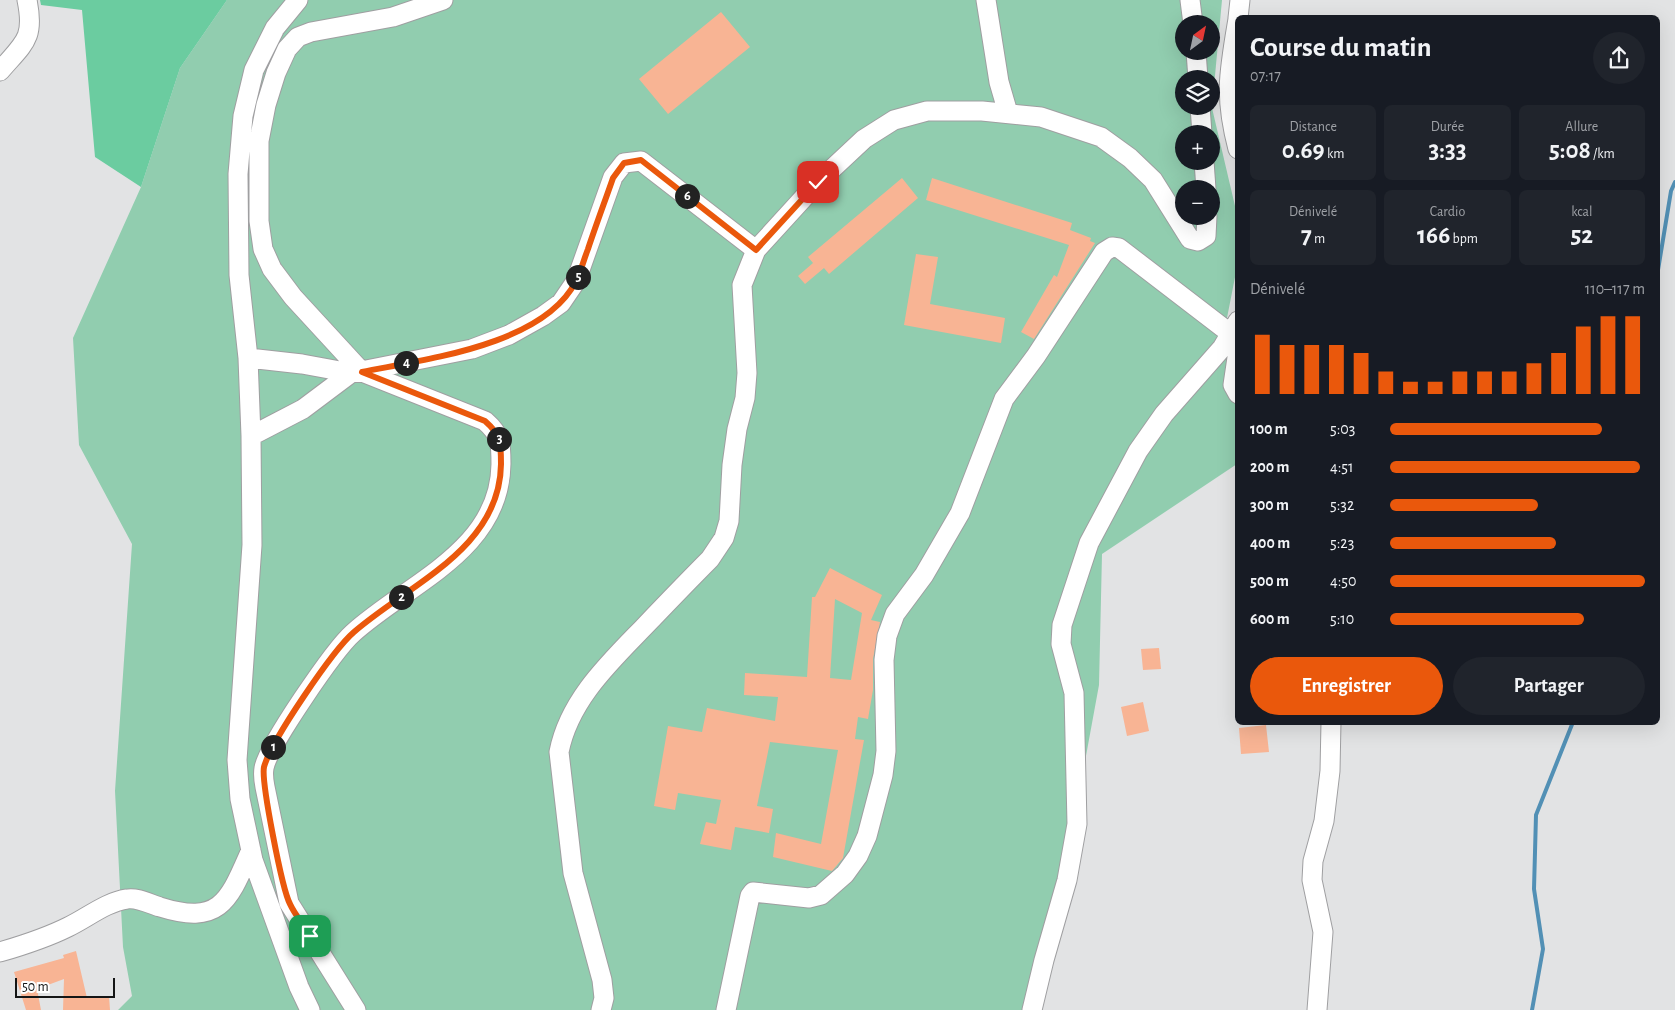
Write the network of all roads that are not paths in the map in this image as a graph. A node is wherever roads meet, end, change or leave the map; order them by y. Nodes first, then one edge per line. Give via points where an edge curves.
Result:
1 (27, 0) edge
2 (298, 0) edge
3 (442, 0) edge
4 (986, 0) edge
5 (1190, 0) edge
6 (1240, 0) edge
7 (1192, 15) edge
8 (1238, 15) edge
9 (1235, 38) edge
10 (0, 71) edge
11 (1008, 113) junction
12 (1235, 137) edge
13 (1175, 215) edge
14 (1181, 225) edge
15 (1207, 225) edge
16 (756, 250) junction
17 (1235, 336) edge
18 (1235, 338) edge
19 (1235, 353) edge
20 (248, 358) junction
21 (357, 373) junction
22 (1235, 389) edge
23 (251, 436) junction
24 (1331, 725) edge
25 (251, 850) junction
26 (0, 952) edge
27 (310, 1010) edge
28 (356, 1010) edge
29 (601, 1010) edge
30 (726, 1010) edge
31 (1032, 1010) edge
32 (1318, 1010) edge

1 - 10 street via 30,34
2 - 20 street via 275,28 254,70 243,116 238,174 239,275
3 - 21 street via 393,17 298,37 276,73 266,105 259,140 259,220 263,250 272,269 293,297
4 - 11 street
5 - 7 street
6 - 8 street
9 - 12 street via 1228,83
11 - 13 street via 1040,117 1101,137 1153,180
11 - 16 street via 927,111 894,120 864,139 818,182
14 - 15 street via 1190,239 1198,241 1206,236
16 - 21 street via 641,160 624,163 613,178 576,281 562,302 509,335 472,349
16 - 29 street via 742,285 747,381 737,429 729,521 724,538 710,559 594,679 561,739 559,752 573,873 602,980 604,998
17 - 30 street via 1120,248 1112,247 1104,252 1004,400 960,513 924,575 895,614 887,636 884,660 886,751 883,776 867,836 858,856 845,874 821,895 809,898 753,892
18 - 31 street via 1164,414 1138,451 1089,543 1062,625 1062,644 1074,693 1077,824 1067,880
19 - 22 street
20 - 21 street
20 - 23 street
21 - 23 street
21 - 28 street via 485,421 497,431 501,445 501,484 488,515 470,542 442,567 352,633 312,686 272,748 264,768 264,787 289,903
23 - 25 street via 252,545 237,760 240,798
24 - 32 street via 1324,820 1313,861 1312,880 1323,932
25 - 26 street via 234,889 214,910 182,914 128,898 40,940
25 - 27 street

